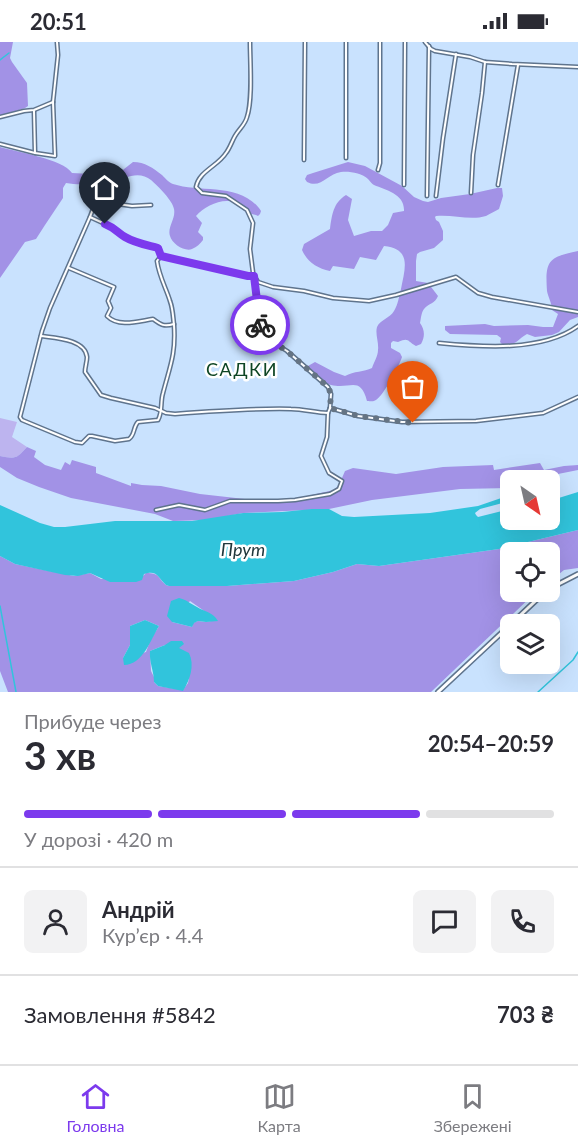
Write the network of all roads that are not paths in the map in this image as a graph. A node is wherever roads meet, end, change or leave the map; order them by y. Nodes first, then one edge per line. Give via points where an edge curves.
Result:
1 (57, 42) edge
2 (250, 42) edge
3 (305, 42) edge
4 (346, 42) edge
5 (380, 42) edge
6 (405, 42) edge
7 (425, 42) edge
8 (429, 46) junction
9 (456, 54) junction
10 (485, 62) junction
11 (518, 65) junction
12 (578, 67) edge
13 (54, 102) junction
14 (34, 110) junction
15 (0, 117) edge
16 (0, 144) edge
17 (34, 153) junction
18 (346, 158) dead end
19 (304, 160) dead end
20 (378, 171) dead end
21 (94, 183) dead end
22 (404, 185) dead end
23 (498, 185) dead end
24 (471, 193) dead end
25 (436, 195) dead end
26 (427, 196) dead end
27 (96, 201) junction
28 (151, 205) dead end
29 (90, 217) junction
30 (161, 256) junction
31 (68, 267) junction
32 (254, 276) junction
33 (578, 312) edge
34 (174, 324) junction
35 (578, 326) edge
36 (40, 336) junction
37 (439, 343) dead end
38 (578, 397) edge
39 (330, 408) junction
40 (163, 411) junction
41 (328, 413) junction
42 (156, 510) dead end
43 (578, 574) edge
44 (560, 584) edge
45 (535, 602) edge
46 (521, 614) edge
47 (500, 633) edge
48 (438, 692) edge

1 - 13 street
2 - 32 street via 248,116 226,153 202,174 196,187 207,194 226,196 248,210 253,223 250,249
3 - 19 street
4 - 18 street
5 - 20 street
6 - 22 street
7 - 8 street
8 - 9 street via 435,51
8 - 26 street
9 - 10 street
9 - 25 street
10 - 11 street
10 - 24 street
11 - 12 street
11 - 23 street
13 - 14 street
13 - 17 street via 55,156
14 - 15 street
14 - 17 street
16 - 17 street
21 - 27 street
27 - 28 street
27 - 29 street
29 - 30 street via 134,241 158,248
29 - 31 street
30 - 32 street
30 - 34 street via 157,261 160,278 171,302
31 - 34 street via 114,287 108,301 111,308 107,316 111,320 134,323 153,319 166,327
31 - 36 street
32 - 33 street via 263,285 369,301 456,277 478,293
32 - 39 street via 260,327 270,340 328,387
34 - 40 street via 175,345 161,402
35 - 37 street via 550,339 517,346
36 - 40 street via 71,341 84,349 85,372 101,394
36 - 40 street via 22,420 75,442 82,443 90,436 122,441 131,438 138,422 158,420
38 - 39 street via 543,413 476,421 402,422
39 - 41 street
40 - 41 street via 175,414 295,409
41 - 42 street via 321,456 329,473 342,481 336,491 295,500 230,501 205,510 178,505
43 - 44 street
45 - 46 street
47 - 48 street

